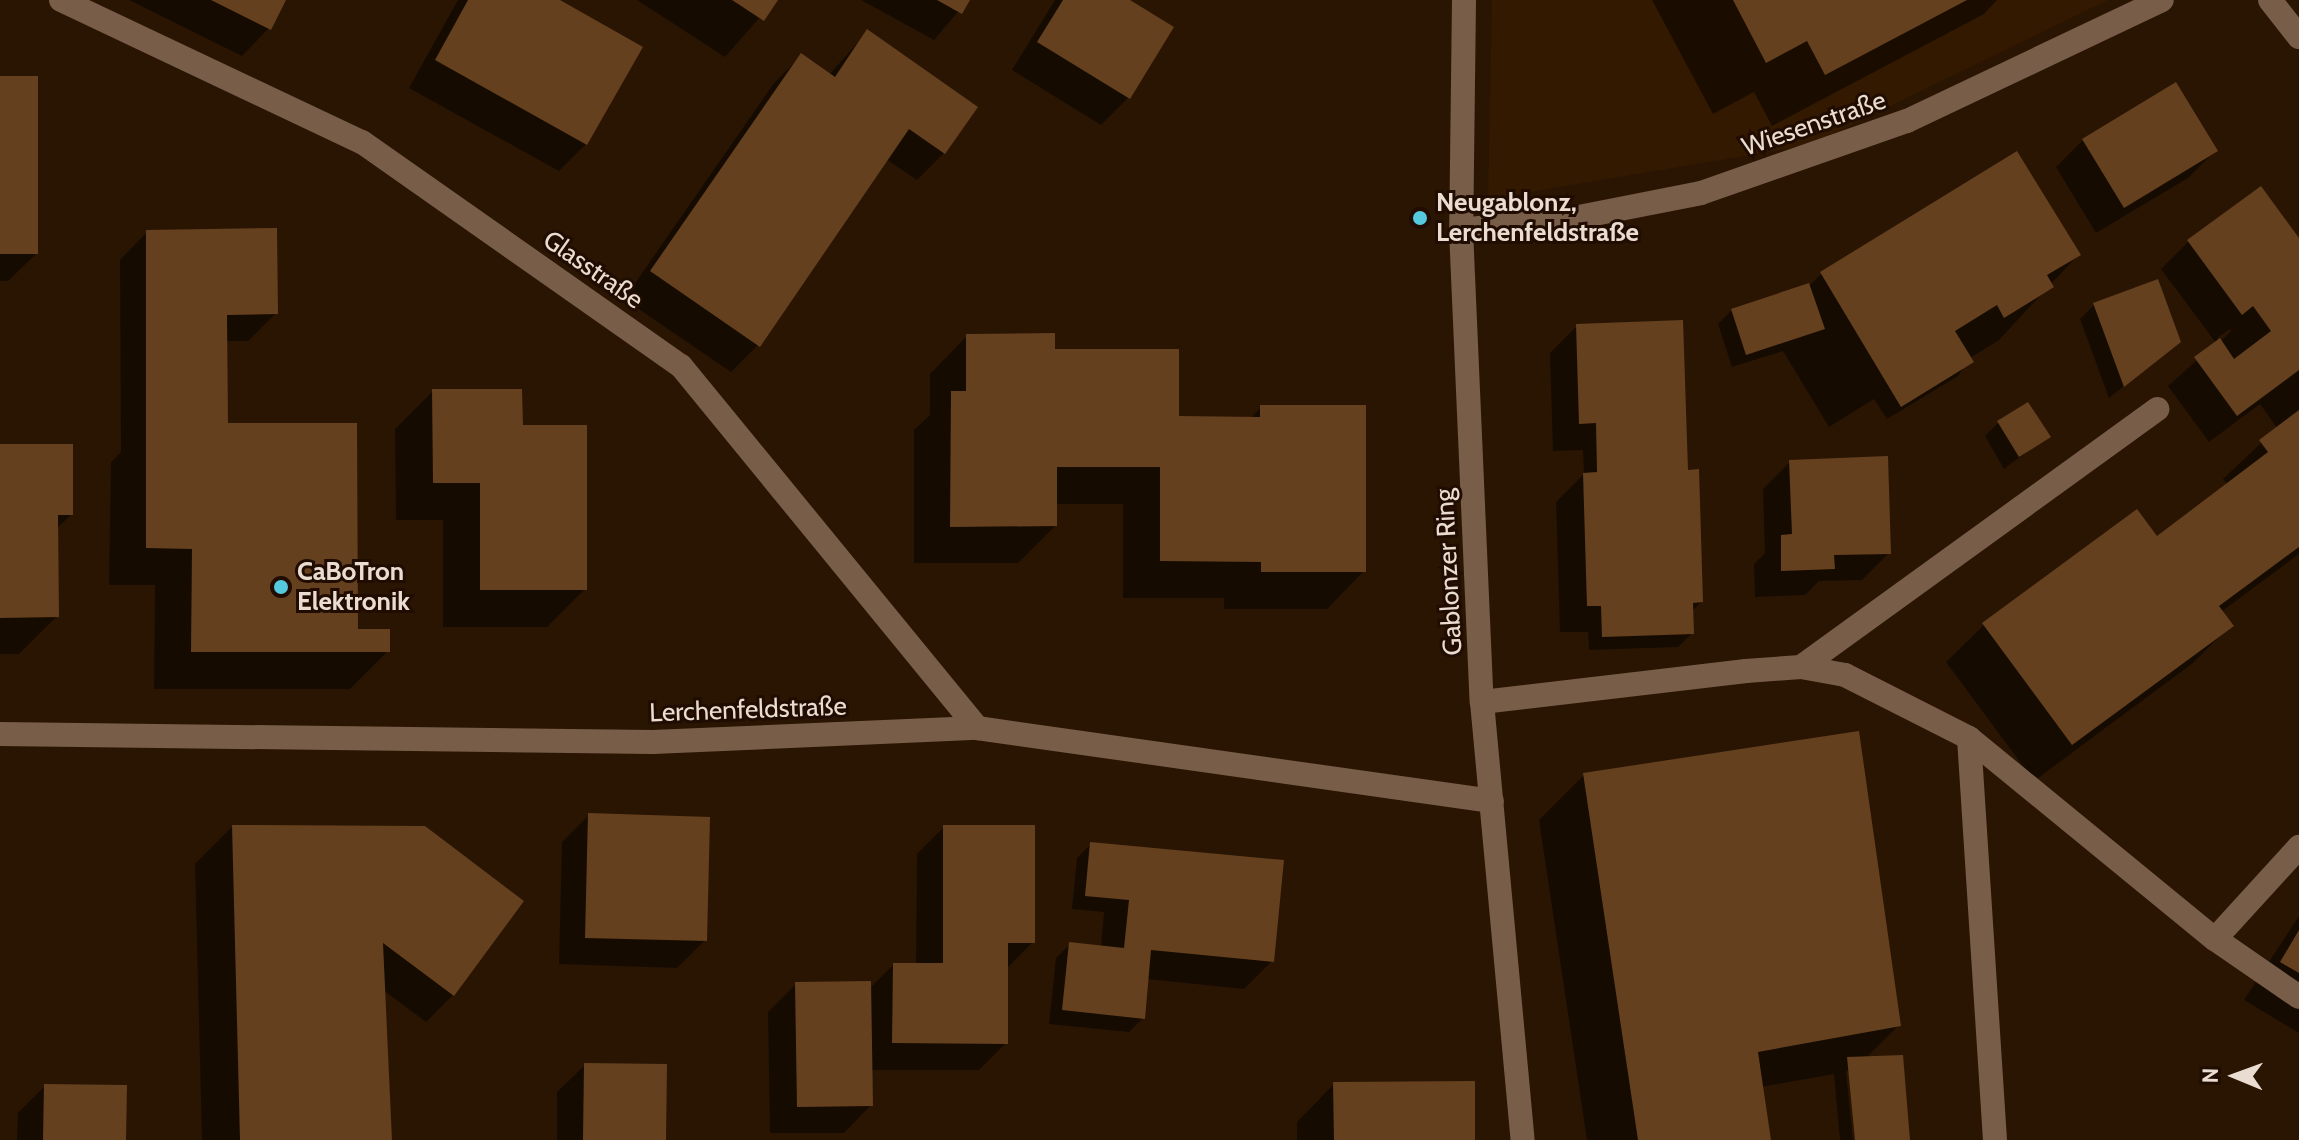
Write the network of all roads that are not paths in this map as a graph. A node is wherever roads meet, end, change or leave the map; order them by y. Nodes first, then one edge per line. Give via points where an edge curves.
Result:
1 (61, 0) edge
2 (1464, 0) edge
3 (2162, 0) edge
4 (2270, 0) edge
5 (2299, 37) edge
6 (1461, 230) junction
7 (2158, 409) dead end
8 (1801, 667) junction
9 (1482, 702) junction
10 (977, 728) junction
11 (0, 734) edge
12 (1969, 738) junction
13 (1492, 801) junction
14 (2299, 847) edge
15 (2215, 939) junction
16 (2299, 997) edge
17 (1523, 1140) edge
18 (1995, 1140) edge

1 - 10 street, Glasstraße via 362,142 681,366
2 - 6 street, Gablonzer Ring
3 - 6 street, Wiesenstraße via 1907,121 1701,193 1579,217
4 - 5 street
6 - 9 street, Gablonzer Ring
7 - 8 street
8 - 9 street
8 - 12 street via 1845,675
9 - 13 street, Gablonzer Ring
10 - 11 street, Lerchenfeldstraße via 653,742
10 - 13 street, Lerchenfeldstraße
12 - 15 street
12 - 18 street
13 - 17 street, Gablonzer Ring
14 - 15 street
15 - 16 street

